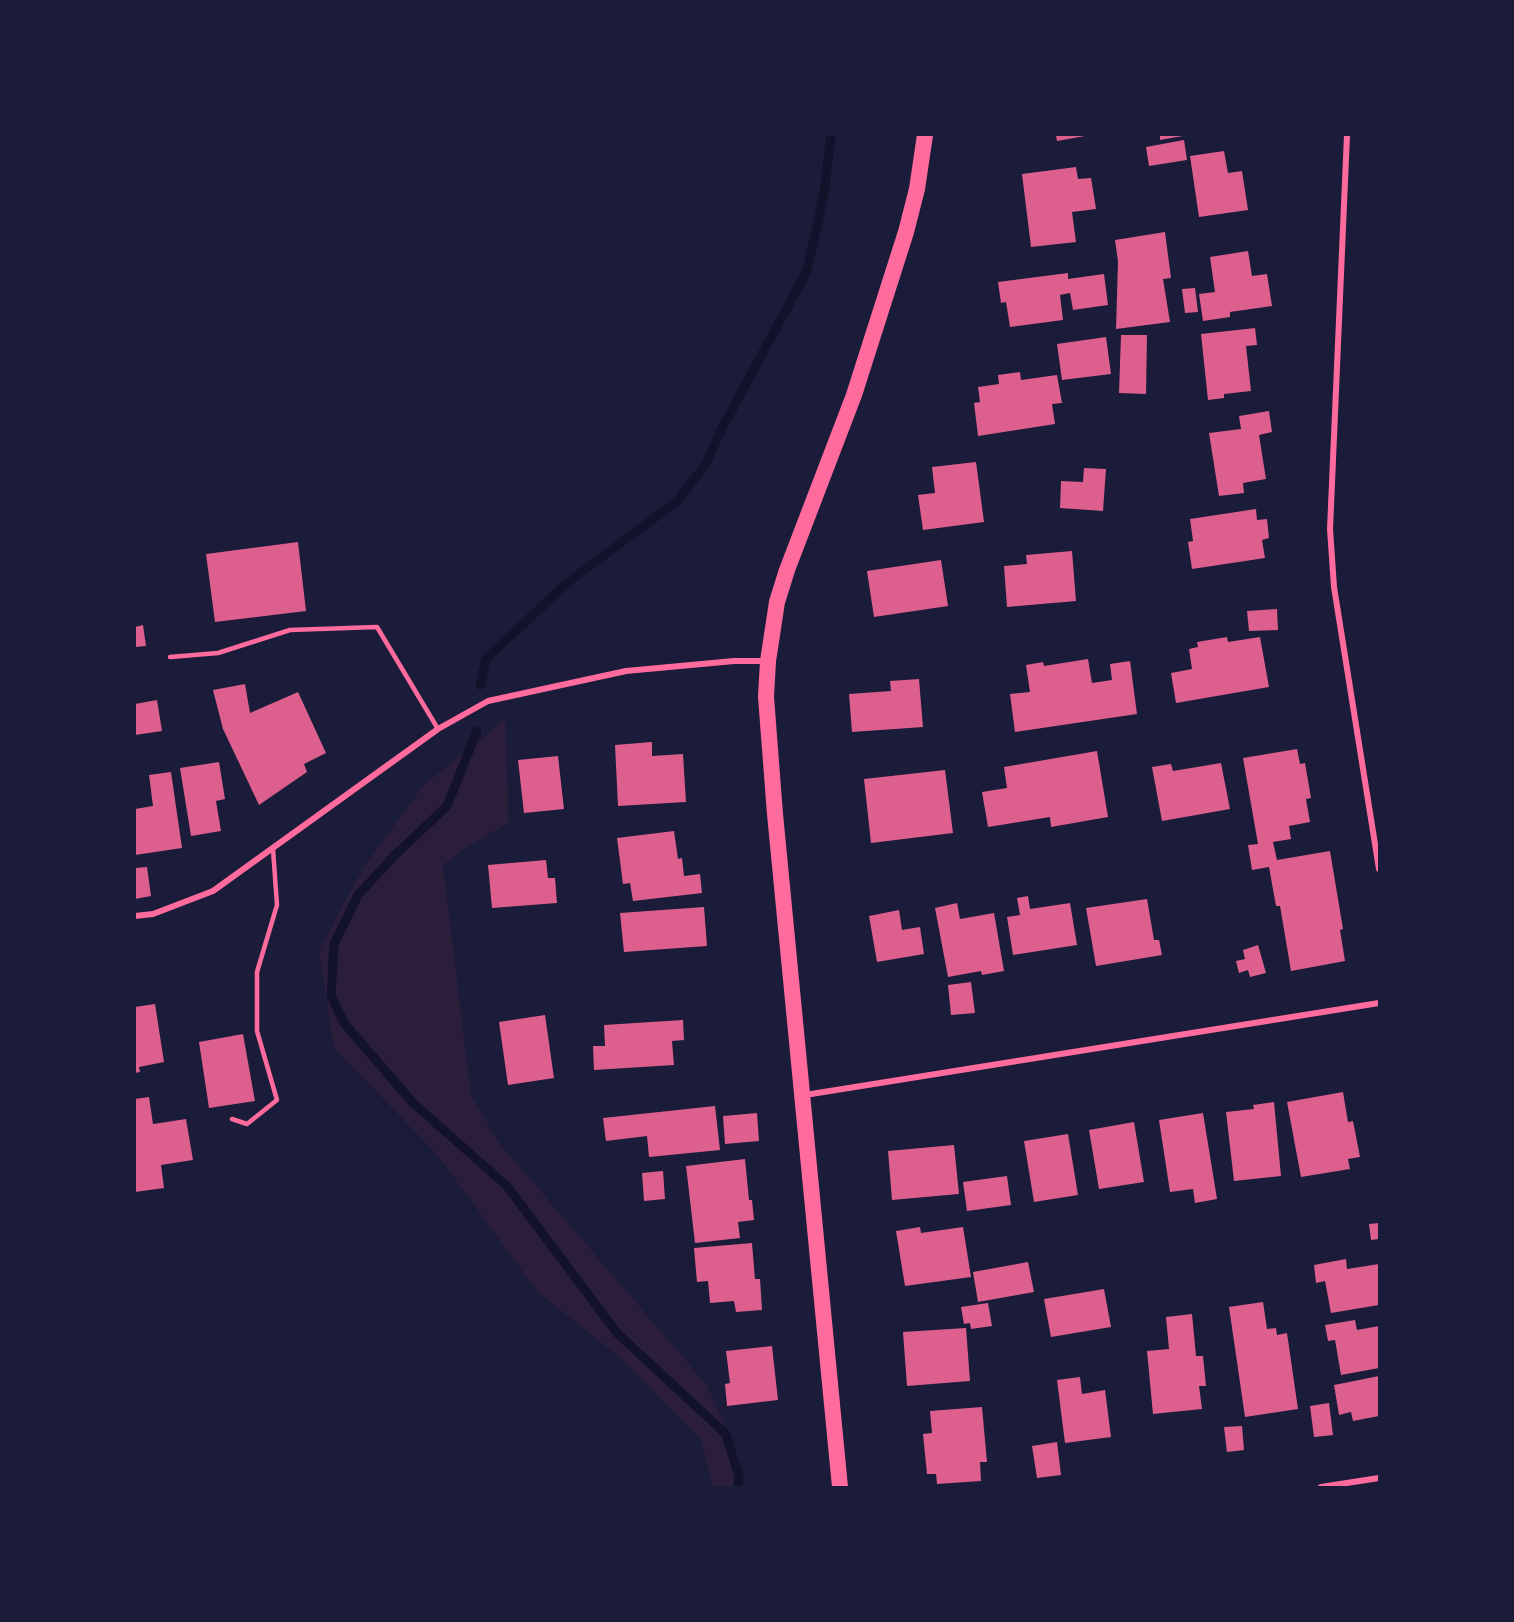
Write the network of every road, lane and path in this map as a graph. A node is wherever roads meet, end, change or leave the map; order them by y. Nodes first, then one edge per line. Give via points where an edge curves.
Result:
1 (925, 135) edge
2 (1347, 135) edge
3 (170, 657) dead end
4 (768, 661) junction
5 (438, 729) junction
6 (273, 849) junction
7 (1379, 868) edge
8 (135, 916) edge
9 (1379, 1004) edge
10 (803, 1095) junction
11 (232, 1119) dead end
12 (1379, 1478) edge
13 (840, 1487) edge
14 (1321, 1487) edge

1 - 4 highway via 906,232 854,395 787,570 777,602
2 - 7 street via 1330,530 1334,587
3 - 5 lane via 218,653 290,630 377,627
4 - 5 street via 615,673 488,701
4 - 10 highway via 766,697 775,814
5 - 6 street
6 - 8 street via 213,891 153,914
6 - 11 lane via 277,905 257,972 257,1031 277,1100 247,1124
9 - 10 street
10 - 13 highway
12 - 14 street

